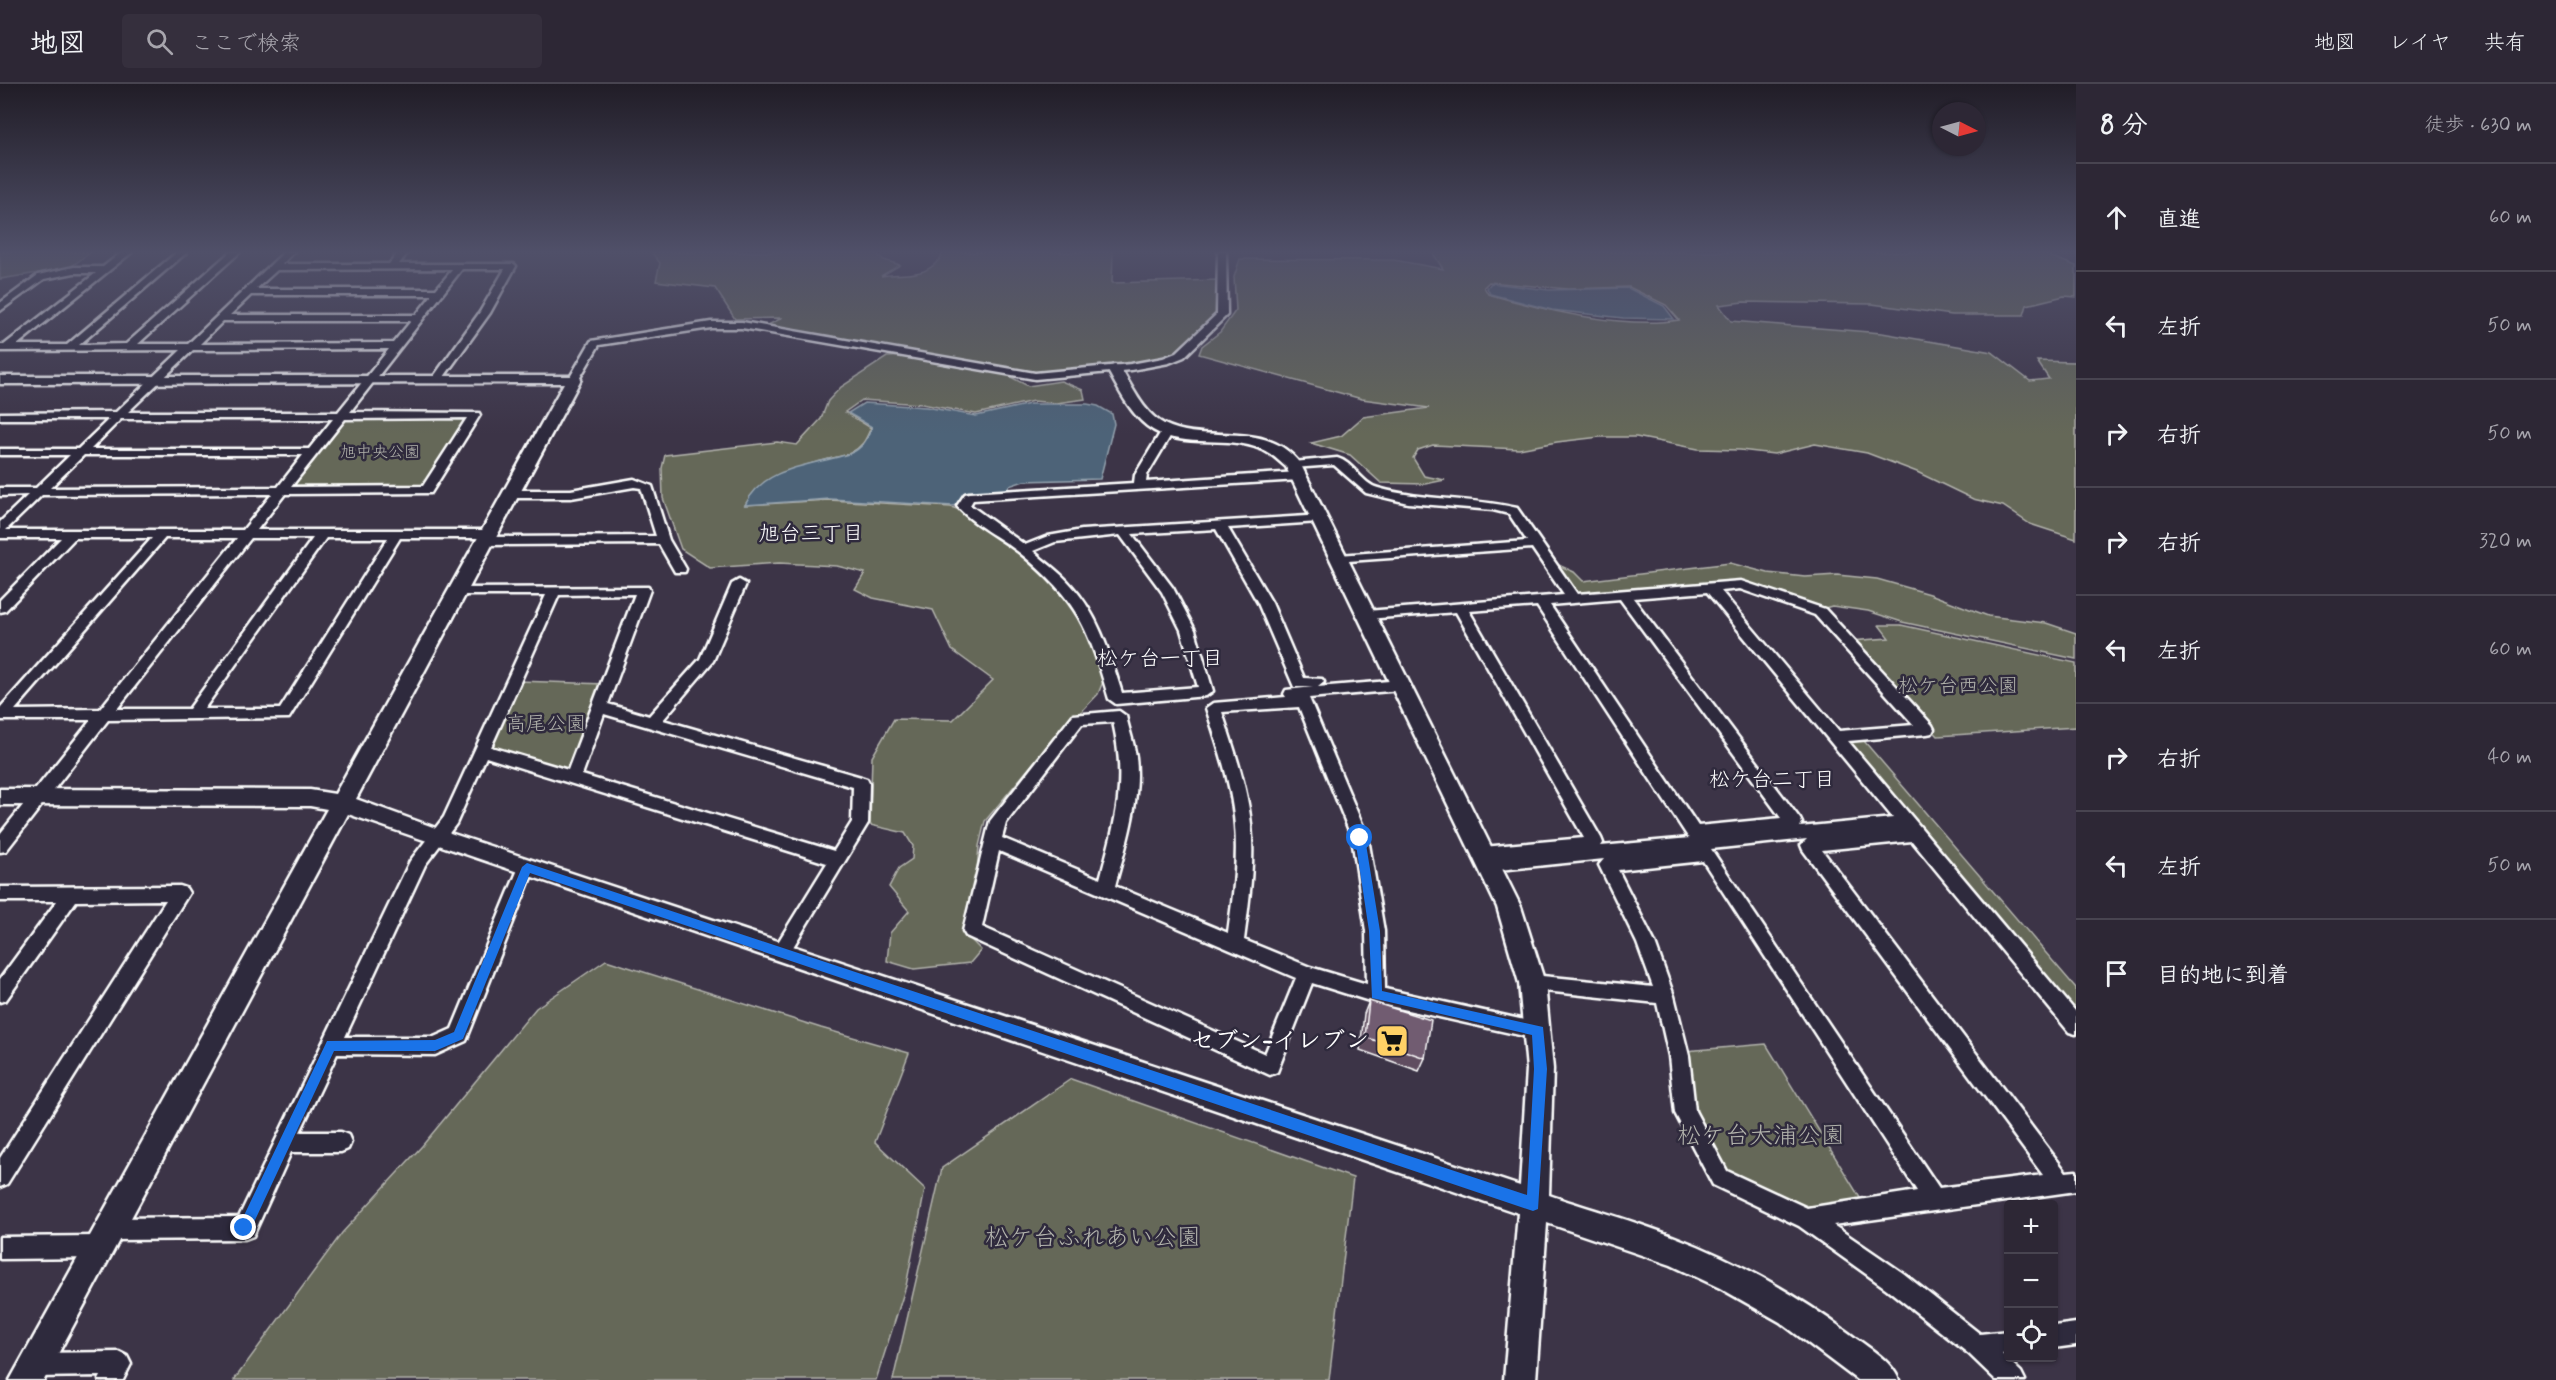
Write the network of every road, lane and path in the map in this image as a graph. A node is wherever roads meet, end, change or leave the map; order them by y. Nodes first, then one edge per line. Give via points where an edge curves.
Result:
1 (50, 312) edge
2 (111, 312) edge
3 (168, 312) edge
4 (227, 312) edge
5 (422, 312) edge
6 (485, 312) edge
7 (1222, 312) edge
8 (221, 318) junction
9 (418, 318) junction
10 (396, 346) junction
11 (70, 347) junction
12 (129, 347) junction
13 (191, 347) junction
14 (4, 348) edge
15 (1114, 369) junction
16 (370, 379) junction
17 (574, 379) junction
18 (0, 380) edge
19 (156, 380) junction
20 (437, 380) junction
21 (341, 415) junction
22 (0, 416) edge
23 (119, 416) junction
24 (1168, 430) junction
25 (0, 452) edge
26 (80, 452) junction
27 (312, 452) junction
28 (1296, 470) junction
29 (1140, 487) junction
30 (281, 490) junction
31 (0, 492) edge
32 (39, 492) junction
33 (510, 494) junction
34 (1319, 518) junction
35 (1220, 525) junction
36 (0, 529) edge
37 (1124, 532) junction
38 (397, 533) junction
39 (0, 534) edge
40 (72, 534) junction
41 (162, 534) junction
42 (247, 534) junction
43 (322, 534) junction
44 (487, 537) junction
45 (663, 540) junction
46 (1535, 544) junction
47 (1024, 550) junction
48 (1339, 559) junction
49 (680, 569) dead end
50 (739, 584) dead end
51 (1711, 588) junction
52 (458, 591) junction
53 (554, 591) junction
54 (1624, 595) junction
55 (1574, 599) junction
56 (1541, 601) junction
57 (0, 608) edge
58 (1460, 608) junction
59 (1367, 615) junction
60 (1399, 681) junction
61 (599, 707) junction
62 (1110, 708) dead end
63 (105, 714) junction
64 (193, 714) junction
65 (1, 715) edge
66 (653, 722) junction
67 (1836, 737) junction
68 (483, 750) junction
69 (573, 778) junction
70 (0, 797) edge
71 (39, 797) junction
72 (341, 803) junction
73 (1912, 829) junction
74 (436, 837) junction
75 (992, 841) junction
76 (0, 846) edge
77 (837, 859) junction
78 (1486, 859) junction
79 (527, 867) junction
80 (1106, 888) junction
81 (72, 893) junction
82 (0, 894) edge
83 (1235, 943) junction
84 (781, 952) junction
85 (1307, 974) junction
86 (1532, 983) junction
87 (0, 994) edge
88 (1376, 994) junction
89 (1665, 996) junction
90 (2076, 1026) edge
91 (1538, 1031) junction
92 (331, 1045) junction
93 (286, 1142) junction
94 (340, 1142) dead end
95 (0, 1177) edge
96 (2069, 1182) edge
97 (1934, 1199) junction
98 (1533, 1204) junction
99 (1806, 1219) junction
100 (104, 1238) junction
101 (0, 1248) edge
102 (2076, 1334) edge
103 (2058, 1336) edge
104 (2004, 1343) edge
105 (1977, 1346) junction
106 (30, 1373) edge
107 (111, 1380) edge
108 (1520, 1380) edge
109 (1883, 1380) edge
110 (2013, 1380) edge

1 - 14 street
2 - 11 street
3 - 12 street
4 - 8 street
5 - 9 street
6 - 20 street
7 - 15 street via 1174,358
8 - 9 street
8 - 13 street
9 - 10 street
10 - 13 street
10 - 16 street
11 - 12 street
11 - 14 street
12 - 13 street
13 - 19 street
15 - 17 street via 1035,376 728,324 595,343
15 - 24 street via 1149,419
16 - 19 street
16 - 20 street
16 - 21 street
17 - 20 street
17 - 33 street
18 - 19 street
19 - 23 street
21 - 23 street
21 - 27 street
21 - 30 street via 475,415 426,490
22 - 23 street
23 - 26 street
24 - 28 street via 1254,441 1277,449
24 - 29 street via 1141,475
25 - 26 street
26 - 27 street
26 - 32 street
27 - 30 street
28 - 29 street
28 - 34 street
28 - 46 street via 1337,461 1370,490 1407,499 1504,508 1513,511
29 - 47 street via 969,497 963,506
30 - 32 street
30 - 42 street
31 - 32 street
32 - 36 street
33 - 44 street
33 - 45 street via 571,494 634,483 646,486
34 - 35 street
34 - 48 street
35 - 37 street
35 - 60 street via 1265,603 1299,683
37 - 47 street via 1052,539
37 - 47 street via 1168,591 1188,630 1206,691 1116,699 1100,644 1087,618 1067,588
38 - 43 street
38 - 44 street
38 - 64 street via 284,714
39 - 40 street
40 - 41 street
40 - 57 street
41 - 42 street
41 - 65 street
42 - 43 street
42 - 63 street
43 - 64 street
44 - 45 street
44 - 52 street
45 - 49 street
46 - 48 street
46 - 55 street
48 - 59 street
50 - 66 street via 706,661
51 - 54 street
51 - 67 street
51 - 67 street via 1741,585 1820,612 1927,729
52 - 53 street
52 - 72 street
53 - 61 street via 643,590
53 - 68 street
54 - 55 street
54 - 56 street via 1794,823 1694,833
55 - 56 street
56 - 58 street
58 - 59 street
58 - 78 street via 1595,843
59 - 60 street
60 - 62 street
60 - 78 street
61 - 66 street
61 - 69 street
63 - 64 street
63 - 65 street
63 - 71 street
66 - 77 street via 861,783 860,823
67 - 73 street
68 - 69 street
68 - 74 street via 450,820
69 - 77 street
70 - 71 street
71 - 72 street via 310,798
71 - 76 street
72 - 74 street
72 - 100 street
73 - 78 street
73 - 90 street
73 - 96 street via 1809,845
74 - 79 street
74 - 92 street via 418,861
75 - 80 street
75 - 80 street via 998,821 1078,719 1119,716 1128,759 1125,799
75 - 85 street via 972,931 1270,1066
77 - 84 street
78 - 86 street via 1509,907
79 - 84 street
79 - 92 street via 459,1035 435,1046
80 - 83 street
81 - 82 street
81 - 87 street
81 - 95 street via 180,893
83 - 85 street
83 - 88 street via 1243,871 1243,825 1235,776 1213,708 1304,701 1360,838 1375,931
84 - 98 street
85 - 88 street
86 - 89 street
86 - 91 street
88 - 91 street
89 - 97 street via 1646,943 1607,865 1707,854
89 - 99 street via 1679,1056 1686,1113 1720,1178
91 - 98 street via 1540,1069
92 - 93 street
93 - 94 street
93 - 100 street via 244,1228
96 - 97 street
97 - 99 street
98 - 108 street
98 - 109 street via 1673,1251 1733,1278 1842,1346
99 - 105 street via 1895,1281
100 - 101 street
100 - 106 street
102 - 103 street
104 - 105 street
105 - 110 street
106 - 107 street via 119,1364

